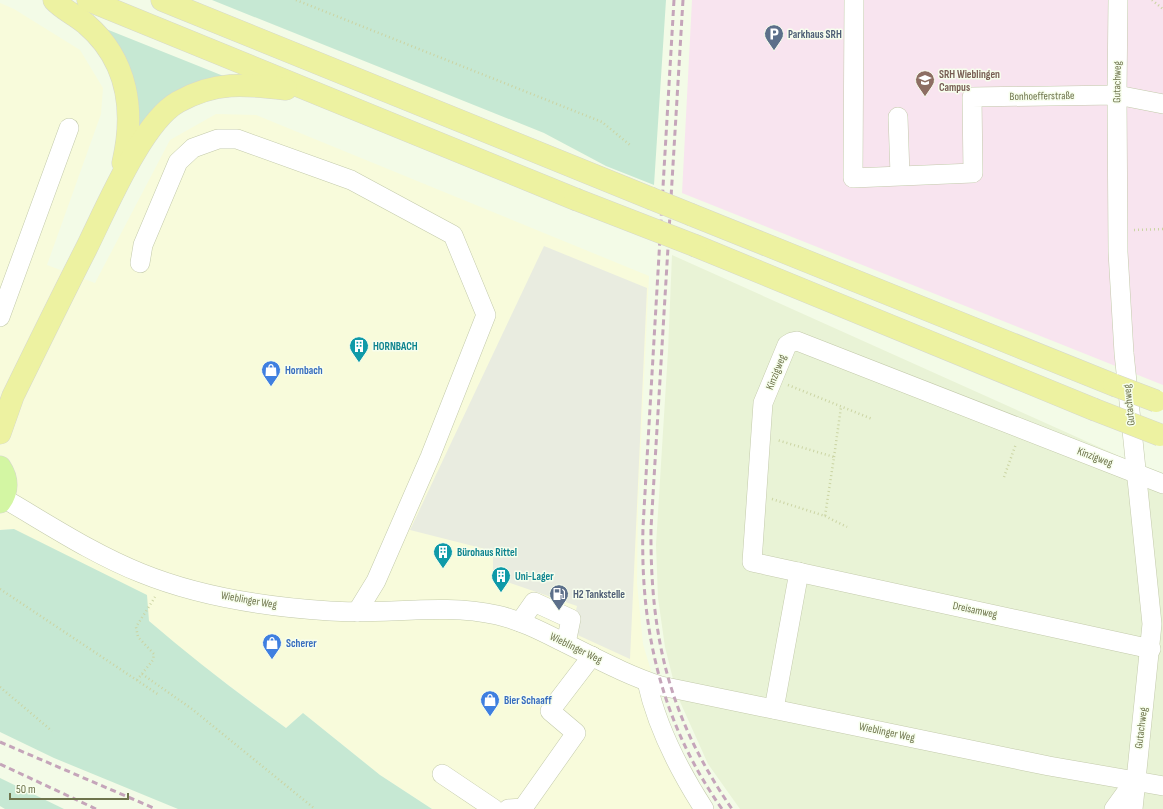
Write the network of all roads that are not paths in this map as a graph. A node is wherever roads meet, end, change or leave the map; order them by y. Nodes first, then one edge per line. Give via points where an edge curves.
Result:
1 (54, 0) edge
2 (88, 0) edge
3 (162, 0) edge
4 (187, 0) edge
5 (854, 0) edge
6 (864, 0) edge
7 (1118, 0) edge
8 (214, 22) junction
9 (315, 93) junction
10 (1117, 95) junction
11 (1163, 104) edge
12 (898, 117) dead end
13 (69, 128) dead end
14 (900, 175) junction
15 (118, 185) junction
16 (140, 263) dead end
17 (0, 316) edge
18 (1159, 402) edge
19 (6, 403) edge
20 (0, 433) edge
21 (1161, 436) edge
22 (0, 467) edge
23 (1136, 473) junction
24 (1163, 484) edge
25 (1, 500) edge
26 (799, 572) junction
27 (357, 612) junction
28 (1151, 649) junction
29 (592, 656) junction
30 (647, 682) junction
31 (774, 709) junction
32 (442, 774) dead end
33 (1135, 780) junction
34 (1163, 786) edge
35 (494, 809) edge
36 (508, 809) edge
37 (704, 809) edge
38 (1114, 809) edge
39 (1133, 809) edge

1 - 15 highway via 86,24 103,41 121,73 127,96 129,138
2 - 9 highway
3 - 8 highway
4 - 8 highway
5 - 6 street
5 - 14 street via 853,178
7 - 10 street, Gutachweg
8 - 18 highway, bridge
9 - 15 highway via 231,84 207,88 194,94 161,114 150,128
9 - 21 highway, bridge
10 - 11 street, Bonhoefferstraße
10 - 14 street, Bonhoefferstraße via 972,96 973,173
10 - 23 street, Gutachweg via 1118,230 1124,353
12 - 14 street
13 - 17 street
15 - 19 highway
16 - 27 street via 143,244 178,162 193,148 218,138 237,139 351,180 453,235 486,315 430,457 376,581
19 - 20 highway
22 - 25 main road, Wieblinger Weg via 6,482
23 - 24 street, Kinzigweg
23 - 26 street, Kinzigweg via 797,341 792,342 787,345 763,403 752,562
23 - 28 street, Gutachweg via 1146,552 1152,624
25 - 27 street, Wieblinger Weg via 101,554 141,573 173,584 261,603
26 - 28 street, Dreisamweg
26 - 31 street
27 - 29 street, Wieblinger Weg via 462,610 498,615 520,622
28 - 33 street, Gutachweg
29 - 30 street, Wieblinger Weg
29 - 36 street via 550,711 576,733 523,808
30 - 31 street, Wieblinger Weg
30 - 37 street via 662,732 684,777
31 - 33 street, Wieblinger Weg via 1049,766
32 - 35 street
33 - 34 street, Wieblinger Weg
33 - 38 street
33 - 39 street, Gutachweg

